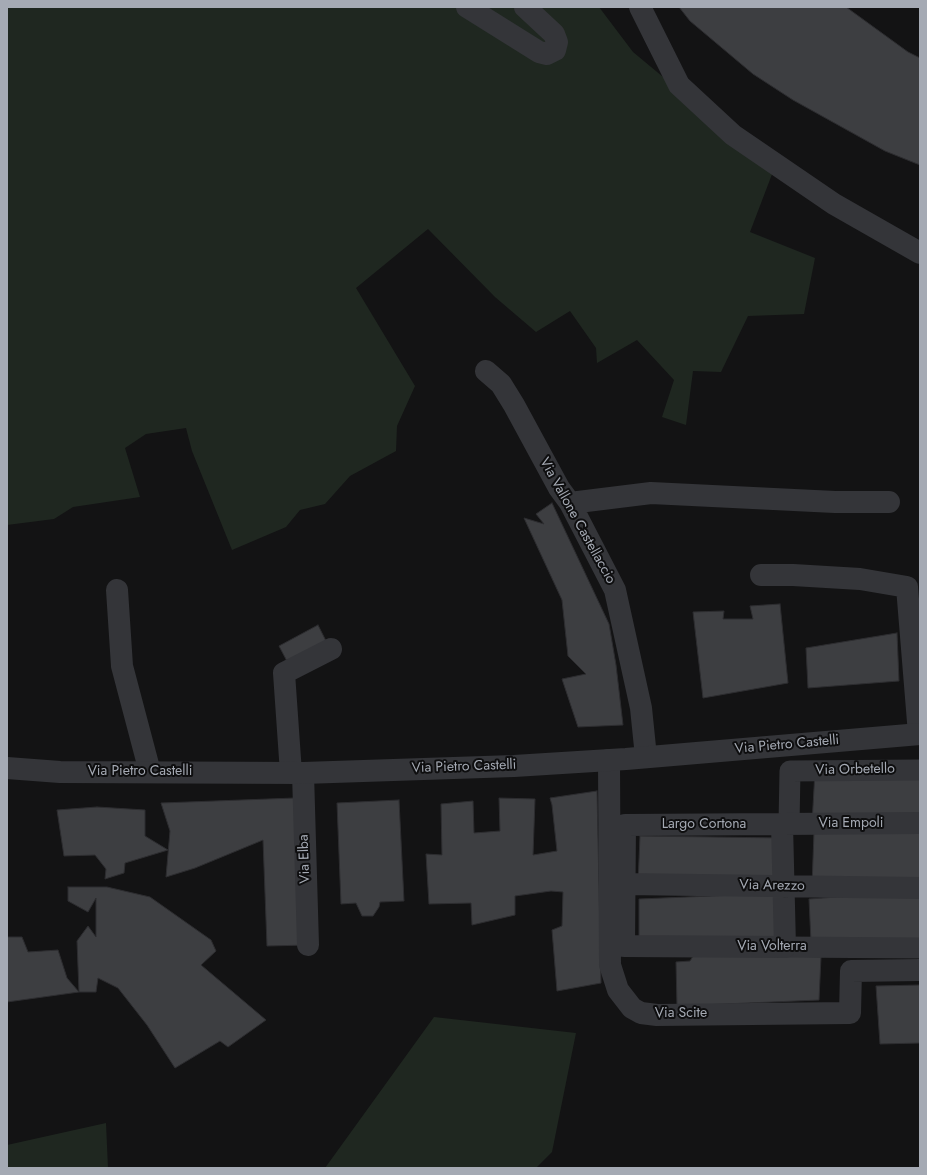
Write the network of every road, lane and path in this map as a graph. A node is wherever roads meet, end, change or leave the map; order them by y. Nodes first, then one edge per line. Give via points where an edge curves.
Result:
1 (468, 7) edge
2 (525, 7) edge
3 (640, 7) edge
4 (920, 253) edge
5 (486, 371) dead end
6 (889, 502) dead end
7 (570, 503) junction
8 (761, 575) dead end
9 (117, 590) dead end
10 (916, 635) edge
11 (331, 649) dead end
12 (919, 734) edge
13 (646, 758) junction
14 (609, 760) junction
15 (7, 768) edge
16 (920, 770) edge
17 (150, 772) junction
18 (297, 773) junction
19 (920, 823) edge
20 (786, 824) junction
21 (625, 884) junction
22 (784, 886) junction
23 (920, 888) edge
24 (308, 945) dead end
25 (785, 947) junction
26 (920, 948) edge
27 (920, 970) edge

1 - 2 street via 538,52 547,54 554,50 554,34
3 - 4 street via 679,85 733,135 834,204
5 - 7 street, Via Vallone Castellaccio via 501,384 558,488
6 - 7 street via 651,494
7 - 13 street, Via Vallone Castellaccio via 615,590 641,708
8 - 10 street via 860,579 908,587
9 - 17 street via 122,666
10 - 12 street
11 - 18 street, Via Elba via 284,674
12 - 13 street, Via Pietro Castelli
13 - 14 street, Via Pietro Castelli
14 - 18 street, Via Pietro Castelli
14 - 27 street, Via Scite via 610,965 618,990 632,1008 642,1013 657,1015 850,1013 851,971
15 - 17 street, Via Pietro Castelli via 60,772
16 - 20 street, Via Orbetello via 790,771
17 - 18 street, Via Pietro Castelli
18 - 24 street, Via Elba
19 - 20 street, Via Empoli
20 - 21 street, Largo Cortona via 625,825
20 - 22 street
21 - 22 street, Via Arezzo
21 - 25 street, Via Volterra via 624,946
22 - 23 street, Via Arezzo
22 - 25 street
25 - 26 street, Via Volterra

